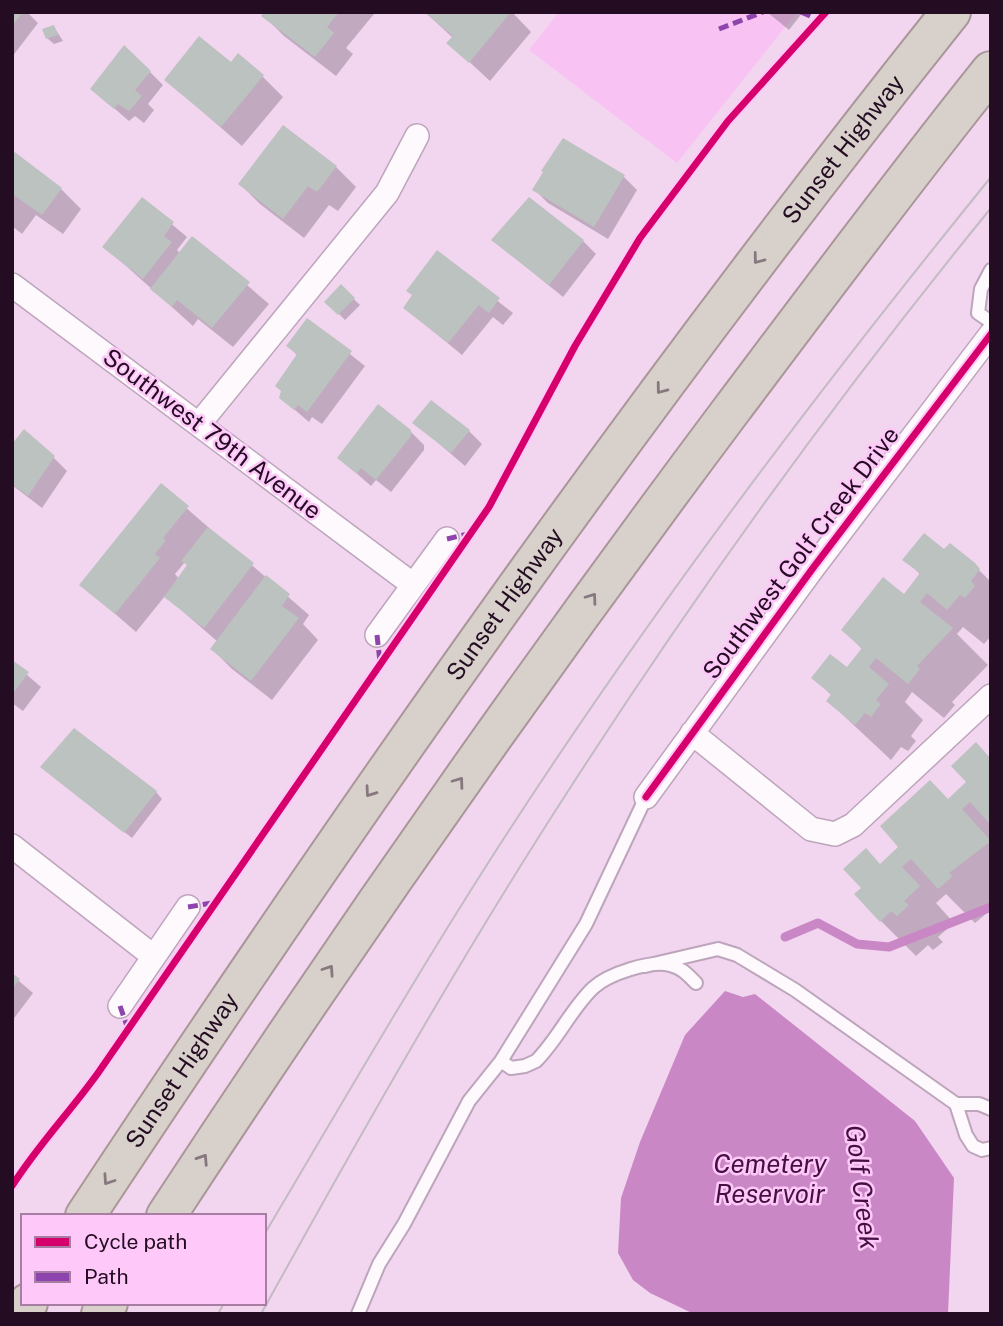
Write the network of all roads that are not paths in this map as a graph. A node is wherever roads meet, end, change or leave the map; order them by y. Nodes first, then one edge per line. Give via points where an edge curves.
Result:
1 (951, 12) edge
2 (991, 71) edge
3 (417, 136) dead end
4 (991, 270) edge
5 (12, 285) edge
6 (991, 322) edge
7 (991, 334) edge
8 (199, 424) junction
9 (447, 539) dead end
10 (412, 584) junction
11 (377, 635) dead end
12 (991, 696) edge
13 (692, 733) junction
14 (646, 797) joint
15 (12, 846) edge
16 (188, 907) dead end
17 (153, 956) junction
18 (645, 966) junction
19 (696, 983) dead end
20 (120, 1006) dead end
21 (501, 1060) junction
22 (956, 1104) junction
23 (991, 1108) edge
24 (991, 1148) edge
25 (86, 1214) edge
26 (167, 1214) edge
27 (358, 1314) edge

1 -> 25 highway, Sunset Highway via 709,324 473,645
26 -> 2 highway via 451,793 643,529
3 - 8 street via 387,193
4 - 6 lane via 977,304 978,313
5 - 8 street, Southwest 79th Avenue
7 - 13 street, Southwest Golf Creek Drive
8 - 10 street, Southwest 79th Avenue
9 - 10 street
10 - 11 street
12 - 13 street via 853,825 835,834 811,829
13 - 14 street, Southwest Golf Creek Drive
14 - 21 lane via 586,924
15 - 17 street
16 - 17 street
17 - 20 street
18 - 19 lane via 666,964 684,970
18 - 21 lane via 595,986 536,1061 511,1068
18 - 22 lane via 701,950 718,948 737,955 795,990
21 - 27 lane via 469,1101 379,1265
22 - 23 lane
22 - 24 lane via 973,1146

